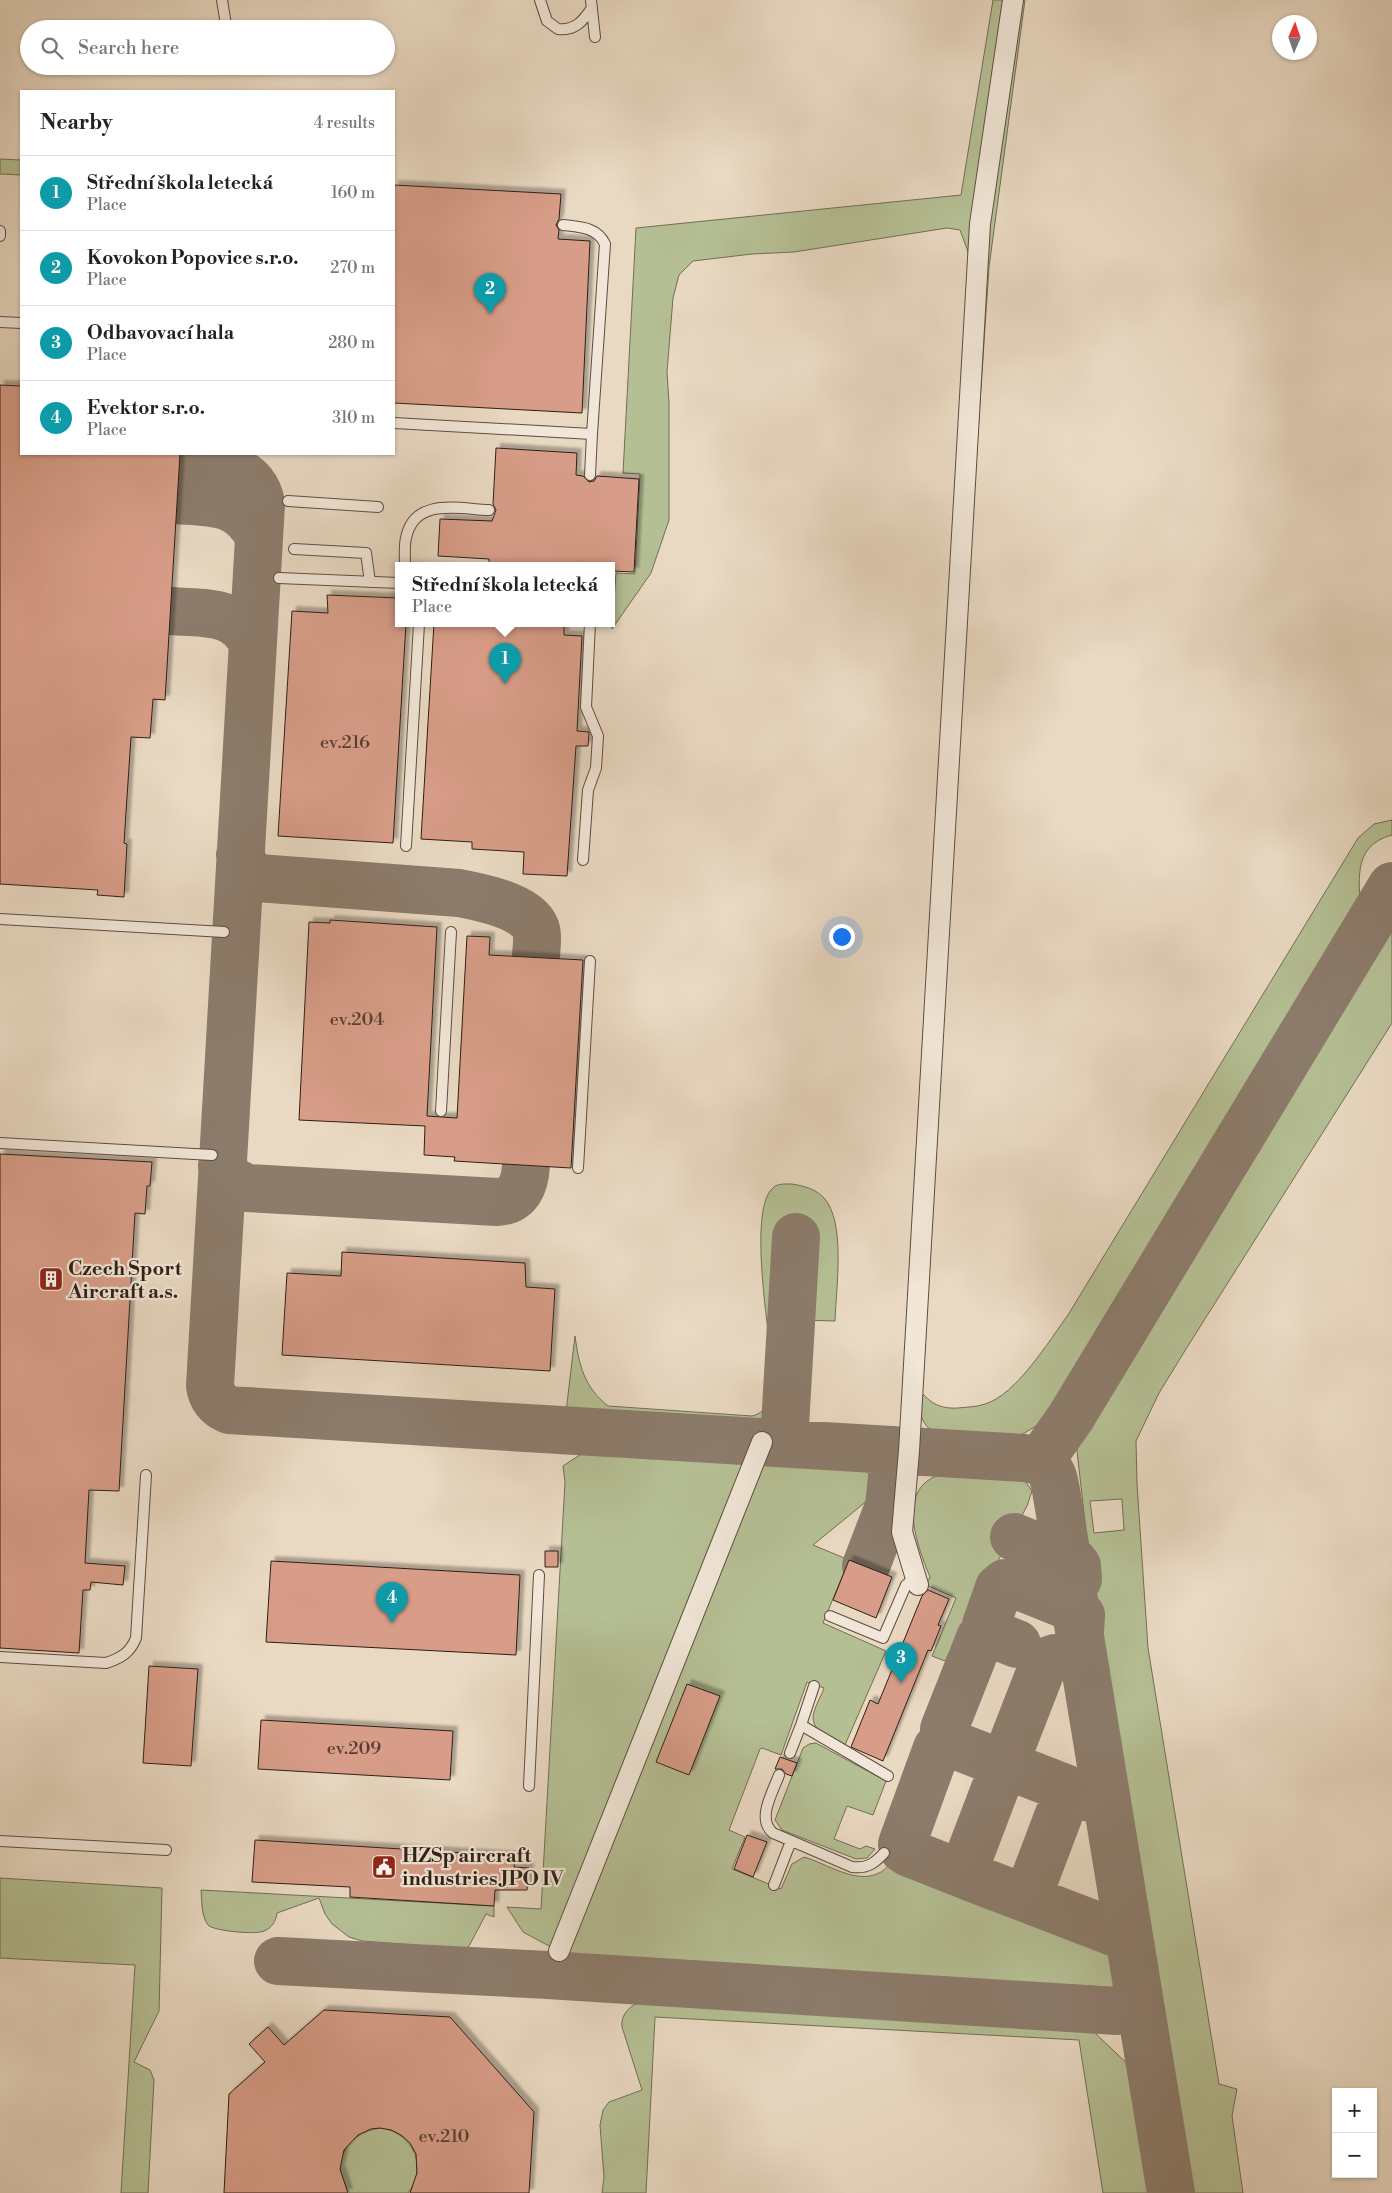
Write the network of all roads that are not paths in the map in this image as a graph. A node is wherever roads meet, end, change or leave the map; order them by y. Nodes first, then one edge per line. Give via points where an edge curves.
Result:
1 (222, 0) edge
2 (540, 0) edge
3 (1013, 0) edge
4 (592, 4) edge
5 (225, 20) edge
6 (595, 37) dead end
7 (563, 225) dead end
8 (0, 231) edge
9 (0, 236) edge
10 (0, 322) edge
11 (20, 323) edge
12 (395, 423) edge
13 (592, 434) junction
14 (590, 475) dead end
15 (288, 500) dead end
16 (378, 507) dead end
17 (489, 510) dead end
18 (294, 550) dead end
19 (405, 562) edge
20 (279, 578) dead end
21 (370, 582) junction
22 (395, 583) edge
23 (419, 627) edge
24 (590, 627) edge
25 (406, 846) dead end
26 (583, 860) dead end
27 (0, 919) edge
28 (224, 932) dead end
29 (451, 932) dead end
30 (590, 961) dead end
31 (441, 1111) dead end
32 (0, 1142) edge
33 (212, 1155) dead end
34 (578, 1168) dead end
35 (762, 1442) dead end
36 (146, 1475) dead end
37 (539, 1575) dead end
38 (917, 1581) joint
39 (830, 1616) dead end
40 (0, 1657) edge
41 (814, 1686) dead end
42 (801, 1725) junction
43 (790, 1753) dead end
44 (779, 1775) dead end
45 (888, 1776) dead end
46 (529, 1786) dead end
47 (790, 1841) junction
48 (0, 1842) edge
49 (166, 1850) dead end
50 (884, 1853) dead end
51 (774, 1885) dead end
52 (558, 1951) dead end

1 - 5 lane
2 - 4 lane via 547,21 558,30 579,25
3 - 38 street via 980,224 910,1451 901,1521
4 - 6 lane
7 - 13 lane via 594,231 606,244
8 - 9 lane
10 - 11 lane
12 - 13 lane
13 - 14 lane
15 - 16 lane
17 - 19 lane via 423,510 409,527
18 - 21 lane via 366,553
20 - 21 lane
21 - 22 lane
23 - 25 lane
24 - 26 lane via 586,707 598,736 596,768 588,790
27 - 28 lane
29 - 31 lane
30 - 34 lane
32 - 33 lane
35 - 52 street
36 - 40 lane via 133,1647 118,1659 106,1663
37 - 46 lane
38 - 39 lane via 906,1585 883,1638
41 - 42 lane
42 - 43 lane
42 - 45 lane
44 - 47 lane via 765,1819 770,1830
47 - 50 lane via 859,1868 875,1863
47 - 51 lane
48 - 49 lane

